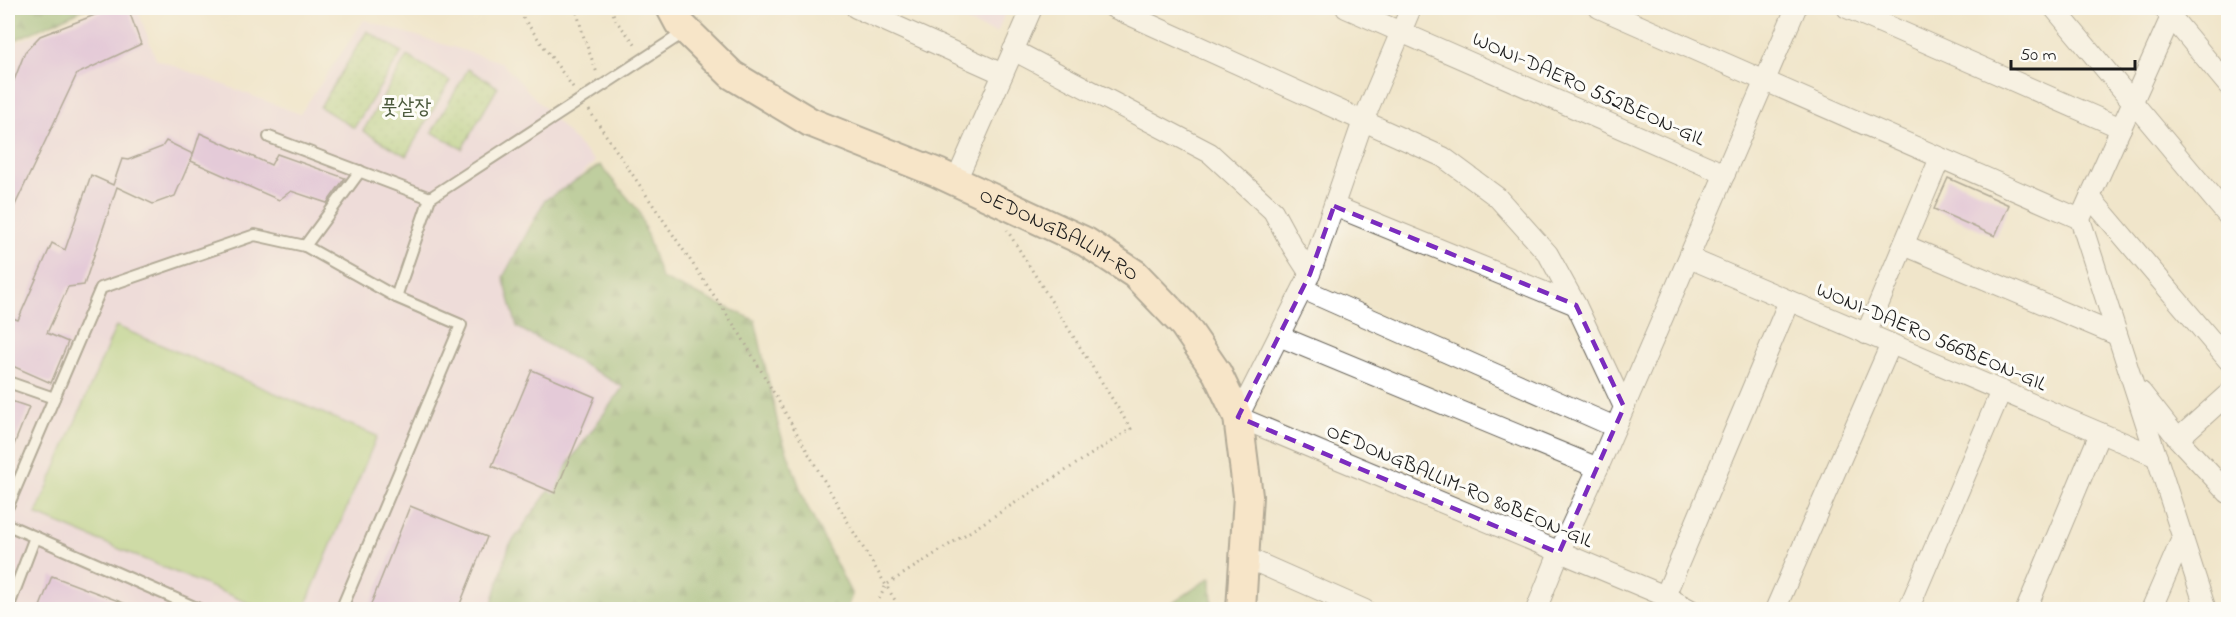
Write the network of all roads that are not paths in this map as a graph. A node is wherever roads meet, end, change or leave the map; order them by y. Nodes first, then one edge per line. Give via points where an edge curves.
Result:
1 (671, 8) edge
2 (856, 8) edge
3 (1032, 8) edge
4 (1114, 8) edge
5 (1346, 8) edge
6 (1411, 8) edge
7 (1599, 8) edge
8 (1797, 8) edge
9 (1847, 8) edge
10 (2054, 8) edge
11 (2170, 10) edge
12 (1401, 32) junction
13 (677, 37) dead end
14 (1013, 50) junction
15 (1003, 74) junction
16 (1765, 80) junction
17 (2229, 85) edge
18 (2133, 102) junction
19 (1363, 121) junction
20 (2121, 128) junction
21 (269, 137) dead end
22 (1940, 158) junction
23 (360, 171) junction
24 (1725, 174) junction
25 (956, 181) junction
26 (2090, 197) junction
27 (430, 198) junction
28 (1334, 206) junction
29 (2229, 216) edge
30 (2080, 219) junction
31 (1904, 245) junction
32 (304, 246) junction
33 (1689, 258) junction
34 (1306, 281) junction
35 (396, 297) junction
36 (1789, 301) junction
37 (1576, 305) junction
38 (1866, 334) junction
39 (2118, 335) junction
40 (1279, 336) junction
41 (1892, 344) junction
42 (2229, 360) edge
43 (2132, 381) junction
44 (8, 382) edge
45 (2001, 391) junction
46 (2229, 394) edge
47 (54, 398) junction
48 (1624, 407) junction
49 (1238, 417) junction
50 (1615, 428) junction
51 (2100, 433) junction
52 (2178, 439) junction
53 (2157, 457) junction
54 (1598, 468) junction
55 (2229, 493) edge
56 (8, 506) edge
57 (8, 525) edge
58 (35, 537) junction
59 (2182, 537) junction
60 (1559, 553) junction
61 (1245, 557) junction
62 (1665, 596) junction
63 (8, 609) edge
64 (201, 609) edge
65 (341, 609) edge
66 (1241, 609) edge
67 (1365, 609) edge
68 (1536, 609) edge
69 (1691, 609) edge
70 (1775, 609) edge
71 (1908, 609) edge
72 (2026, 609) edge
73 (2151, 609) edge
74 (2206, 609) edge

1 - 25 main road, OEDONGBALLIM-RO via 679,23 732,75 800,117
2 - 15 street
3 - 14 street
4 - 19 street
5 - 12 street, WONI-DAERO 552BEON-GIL
6 - 12 street
7 - 16 street
8 - 16 street
9 - 20 street
10 - 18 street
11 - 17 street
11 - 18 street
12 - 19 street
12 - 24 street, WONI-DAERO 552BEON-GIL
13 - 27 lane
14 - 15 street
14 - 34 street via 1210,153 1273,211
15 - 25 street
16 - 22 street
16 - 24 street
18 - 20 street
18 - 29 street
19 - 28 street
19 - 37 street via 1443,157 1497,197 1548,254
20 - 26 street
21 - 23 lane
22 - 30 street
22 - 31 street
23 - 27 lane
23 - 32 lane
24 - 33 street
25 - 49 main road, OEDONGBALLIM-RO via 1086,242 1135,274 1184,325 1217,372
26 - 30 street
26 - 42 street
27 - 35 lane
28 - 34 street
28 - 37 street
30 - 39 street
31 - 38 street
31 - 39 street
32 - 35 lane
32 - 47 lane via 255,235 101,288
33 - 36 street, WONI-DAERO 566BEON-GIL
33 - 48 street
34 - 40 street
34 - 50 street
35 - 65 lane via 461,325
36 - 38 street, WONI-DAERO 566BEON-GIL
36 - 62 street
37 - 48 street
38 - 41 street, WONI-DAERO 566BEON-GIL
39 - 43 street
40 - 49 street
40 - 54 street
41 - 45 street, WONI-DAERO 566BEON-GIL
41 - 70 street
43 - 52 street
43 - 53 street
44 - 47 lane
45 - 51 street, WONI-DAERO 566BEON-GIL
45 - 71 street
46 - 52 street
47 - 56 lane
48 - 50 street
49 - 60 street, OEDONGBALLIM-RO 80BEON-GIL
49 - 61 main road, OEDONGBALLIM-RO via 1248,496
50 - 54 street
51 - 53 street, WONI-DAERO 566BEON-GIL
51 - 72 street
52 - 55 street
53 - 59 street
54 - 60 street
57 - 58 lane
58 - 63 lane
58 - 64 lane
59 - 73 street
59 - 74 street
60 - 62 street, OEDONGBALLIM-RO 80BEON-GIL
60 - 68 street
61 - 66 main road, OEDONGBALLIM-RO
61 - 67 street
62 - 69 street, OEDONGBALLIM-RO 80BEON-GIL

